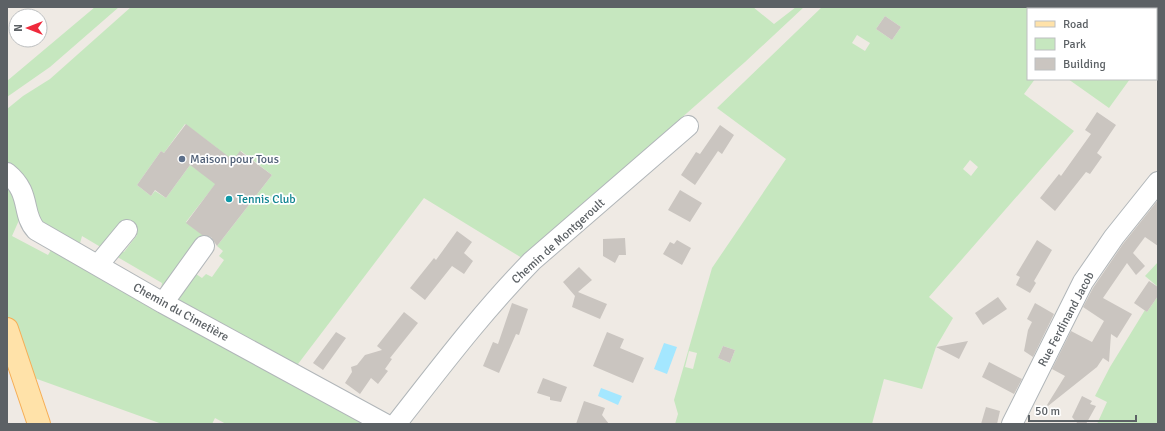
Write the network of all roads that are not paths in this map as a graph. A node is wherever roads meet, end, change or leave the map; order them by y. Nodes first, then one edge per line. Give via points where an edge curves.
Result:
1 (688, 126) dead end
2 (7, 173) edge
3 (1158, 182) edge
4 (127, 230) dead end
5 (204, 246) dead end
6 (98, 265) junction
7 (163, 303) junction
8 (7, 329) edge
9 (7, 356) edge
10 (30, 424) edge
11 (39, 424) edge
12 (385, 424) edge
13 (396, 424) edge
14 (1012, 424) edge

1 - 13 street, Chemin de Montgeroult via 513,280 476,322
2 - 6 street, Chemin du Cimetière via 22,190 32,226
3 - 14 street, Rue Ferdinand Jacob via 1114,237 1083,282
4 - 6 street
5 - 7 street
6 - 7 street, Chemin du Cimetière
7 - 12 street, Chemin du Cimetière
8 - 11 main road
9 - 10 main road

